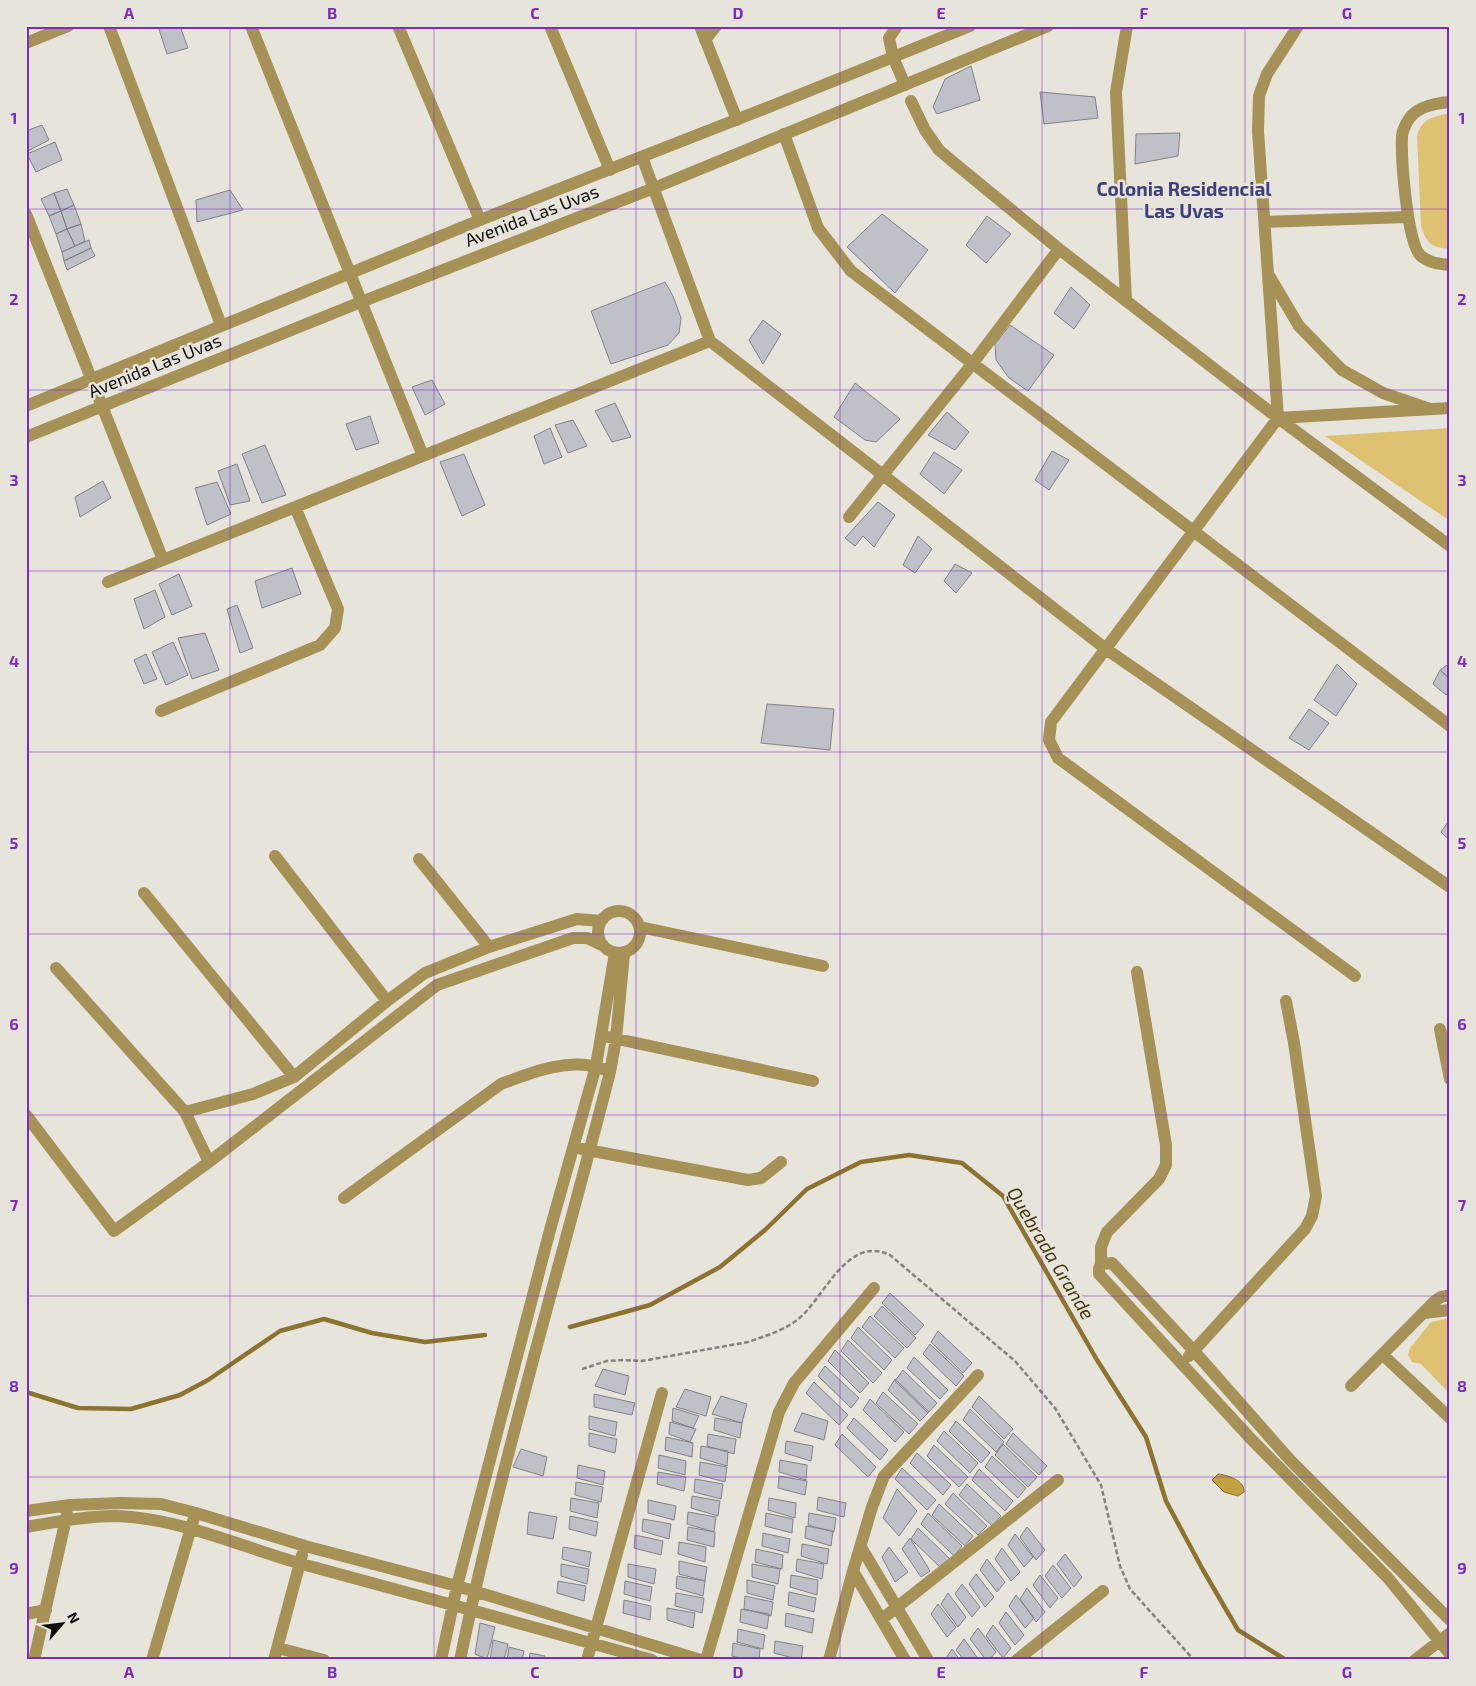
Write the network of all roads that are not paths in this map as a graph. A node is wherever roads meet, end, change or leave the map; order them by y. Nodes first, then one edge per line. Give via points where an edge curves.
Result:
1 (68, 26) edge
2 (109, 26) edge
3 (251, 26) edge
4 (398, 26) edge
5 (550, 26) edge
6 (700, 26) edge
7 (716, 26) edge
8 (897, 26) edge
9 (970, 26) edge
10 (1048, 26) edge
11 (1127, 26) edge
12 (1298, 26) edge
13 (706, 40) junction
14 (26, 43) edge
15 (893, 57) junction
16 (905, 85) junction
17 (912, 101) dead end
18 (1450, 102) edge
19 (737, 120) junction
20 (784, 134) junction
21 (642, 157) junction
22 (610, 170) junction
23 (654, 188) junction
24 (26, 214) edge
25 (1407, 216) junction
26 (480, 220) junction
27 (1265, 222) junction
28 (1059, 249) junction
29 (1450, 265) edge
30 (350, 274) junction
31 (1268, 275) junction
32 (1126, 301) junction
33 (361, 302) junction
34 (221, 325) junction
35 (710, 341) junction
36 (973, 364) junction
37 (91, 380) junction
38 (26, 406) edge
39 (101, 406) junction
40 (1450, 408) edge
41 (1430, 409) junction
42 (1278, 418) junction
43 (26, 436) edge
44 (423, 456) junction
45 (883, 474) junction
46 (295, 507) junction
47 (849, 517) dead end
48 (1194, 531) junction
49 (1450, 546) edge
50 (163, 560) junction
51 (108, 582) dead end
52 (1106, 649) junction
53 (161, 710) dead end
54 (1450, 726) edge
55 (275, 856) dead end
56 (419, 859) dead end
57 (1450, 888) edge
58 (144, 894) dead end
59 (601, 921) junction
60 (640, 927) junction
61 (602, 945) junction
62 (489, 946) junction
63 (620, 953) junction
64 (823, 966) dead end
65 (56, 968) dead end
66 (1137, 972) dead end
67 (1356, 976) dead end
68 (387, 1000) junction
69 (1286, 1001) dead end
70 (1440, 1029) dead end
71 (601, 1035) junction
72 (616, 1039) junction
73 (596, 1066) junction
74 (610, 1072) junction
75 (294, 1076) junction
76 (1450, 1079) edge
77 (813, 1081) dead end
78 (185, 1112) junction
79 (26, 1115) edge
80 (573, 1147) junction
81 (590, 1151) junction
82 (209, 1162) junction
83 (781, 1162) dead end
84 (344, 1198) dead end
85 (558, 1198) junction
86 (575, 1202) junction
87 (1101, 1264) junction
88 (874, 1288) dead end
89 (1450, 1295) edge
90 (1450, 1310) edge
91 (1424, 1313) junction
92 (1194, 1351) junction
93 (1383, 1354) junction
94 (1182, 1363) junction
95 (978, 1374) dead end
96 (1350, 1386) dead end
97 (662, 1393) dead end
98 (1450, 1418) edge
99 (1058, 1480) dead end
100 (70, 1505) junction
101 (26, 1511) edge
102 (196, 1512) junction
103 (65, 1521) junction
104 (26, 1527) edge
105 (191, 1529) junction
106 (305, 1546) junction
107 (861, 1547) junction
108 (300, 1563) junction
109 (853, 1571) junction
110 (457, 1586) junction
111 (1102, 1591) dead end
112 (475, 1592) junction
113 (452, 1605) junction
114 (897, 1608) junction
115 (470, 1609) junction
116 (46, 1610) junction
117 (531, 1610) junction
118 (26, 1614) edge
119 (882, 1619) junction
120 (1450, 1620) edge
121 (526, 1624) junction
122 (596, 1628) junction
123 (1450, 1634) edge
124 (1438, 1641) junction
125 (591, 1643) junction
126 (276, 1654) edge
127 (1450, 1654) edge
128 (34, 1660) edge
129 (152, 1660) edge
130 (324, 1660) edge
131 (441, 1660) edge
132 (460, 1660) edge
133 (587, 1660) edge
134 (652, 1660) edge
135 (701, 1660) edge
136 (706, 1660) edge
137 (829, 1660) edge
138 (905, 1660) edge
139 (928, 1660) edge
140 (1017, 1660) edge
141 (1415, 1660) edge

1 - 14 street
2 - 34 street
3 - 30 street
4 - 26 street
5 - 22 street
6 - 13 street
7 - 13 street
8 - 15 street via 889,38
9 - 15 street, Avenida Las Uvas
10 - 16 street, Avenida Las Uvas
11 - 32 street via 1116,92
12 - 27 street via 1267,74 1259,96 1258,131
13 - 19 street
15 - 16 street
15 - 19 street, Avenida Las Uvas
16 - 20 street, Avenida Las Uvas
17 - 28 street via 925,130 939,150
18 - 25 street via 1420,110 1409,118 1402,135
19 - 21 street, Avenida Las Uvas
20 - 23 street, Avenida Las Uvas
20 - 36 street via 818,228 851,271
21 - 22 street, Avenida Las Uvas
21 - 23 street
22 - 26 street, Avenida Las Uvas
23 - 33 street, Avenida Las Uvas
23 - 35 street
24 - 37 street
25 - 27 street
25 - 29 street via 1412,239 1420,255 1435,263
26 - 30 street, Avenida Las Uvas
27 - 31 street
28 - 32 street
28 - 36 street
30 - 33 street
30 - 34 street, Avenida Las Uvas
31 - 41 street via 1299,326 1342,370 1383,393
31 - 42 street
32 - 42 street
33 - 39 street, Avenida Las Uvas
33 - 44 street
34 - 37 street, Avenida Las Uvas
35 - 44 street
35 - 45 street
36 - 45 street
36 - 48 street
37 - 38 street, Avenida Las Uvas
37 - 39 street
39 - 43 street, Avenida Las Uvas
39 - 50 street
40 - 41 street
41 - 42 street
42 - 48 street
42 - 49 street
44 - 46 street
45 - 47 street
45 - 52 street
46 - 50 street
46 - 53 street via 338,609 335,628 320,645
48 - 52 street
48 - 54 street
50 - 51 street
52 - 57 street
52 - 67 street via 1051,722 1049,740 1058,758
55 - 68 street
56 - 62 street
58 - 75 street
59 - 60 street via 612,912 626,912 638,920
59 - 61 street via 598,933
59 - 62 street via 577,919
60 - 63 street via 636,946
60 - 64 street
61 - 63 street via 608,951
61 - 82 street via 587,938 573,938 437,985
62 - 68 street via 425,972
63 - 71 street
63 - 72 street
65 - 78 street
66 - 87 street via 1166,1145 1166,1165 1159,1179 1107,1232 1101,1247
68 - 75 street
69 - 92 street via 1316,1196 1312,1216 1305,1229
70 - 76 street
71 - 72 street
71 - 73 street
72 - 74 street
72 - 77 street
73 - 74 street
73 - 80 street
73 - 84 street via 566,1064 501,1084
74 - 81 street
75 - 78 street via 253,1094
78 - 82 street
79 - 82 street via 114,1231
80 - 81 street
80 - 85 street
81 - 83 street via 748,1180 761,1178
81 - 86 street
85 - 86 street
85 - 110 street
86 - 112 street
87 - 92 street via 1112,1263
87 - 94 street via 1099,1274
88 - 136 street via 794,1383 779,1412
89 - 91 street via 1441,1296
90 - 91 street
91 - 93 street
92 - 94 street
92 - 120 street via 1290,1460
93 - 96 street
93 - 98 street
94 - 124 street via 1252,1440 1388,1578
95 - 107 street via 884,1476
97 - 122 street
99 - 114 street
100 - 101 street
100 - 102 street via 161,1504
100 - 103 street
102 - 105 street
102 - 106 street
103 - 104 street
103 - 105 street via 116,1516
103 - 116 street
105 - 108 street
105 - 129 street
106 - 108 street
106 - 110 street
107 - 109 street
107 - 114 street
108 - 113 street
108 - 126 street
109 - 119 street
109 - 137 street
110 - 112 street
110 - 113 street
111 - 140 street
112 - 115 street
112 - 117 street
113 - 115 street
113 - 131 street
114 - 119 street
114 - 139 street
115 - 121 street
115 - 132 street
116 - 118 street
116 - 128 street
117 - 121 street
117 - 122 street
119 - 138 street
121 - 125 street
122 - 125 street
122 - 135 street
123 - 124 street
124 - 127 street
124 - 141 street
125 - 133 street
125 - 134 street
126 - 130 street

